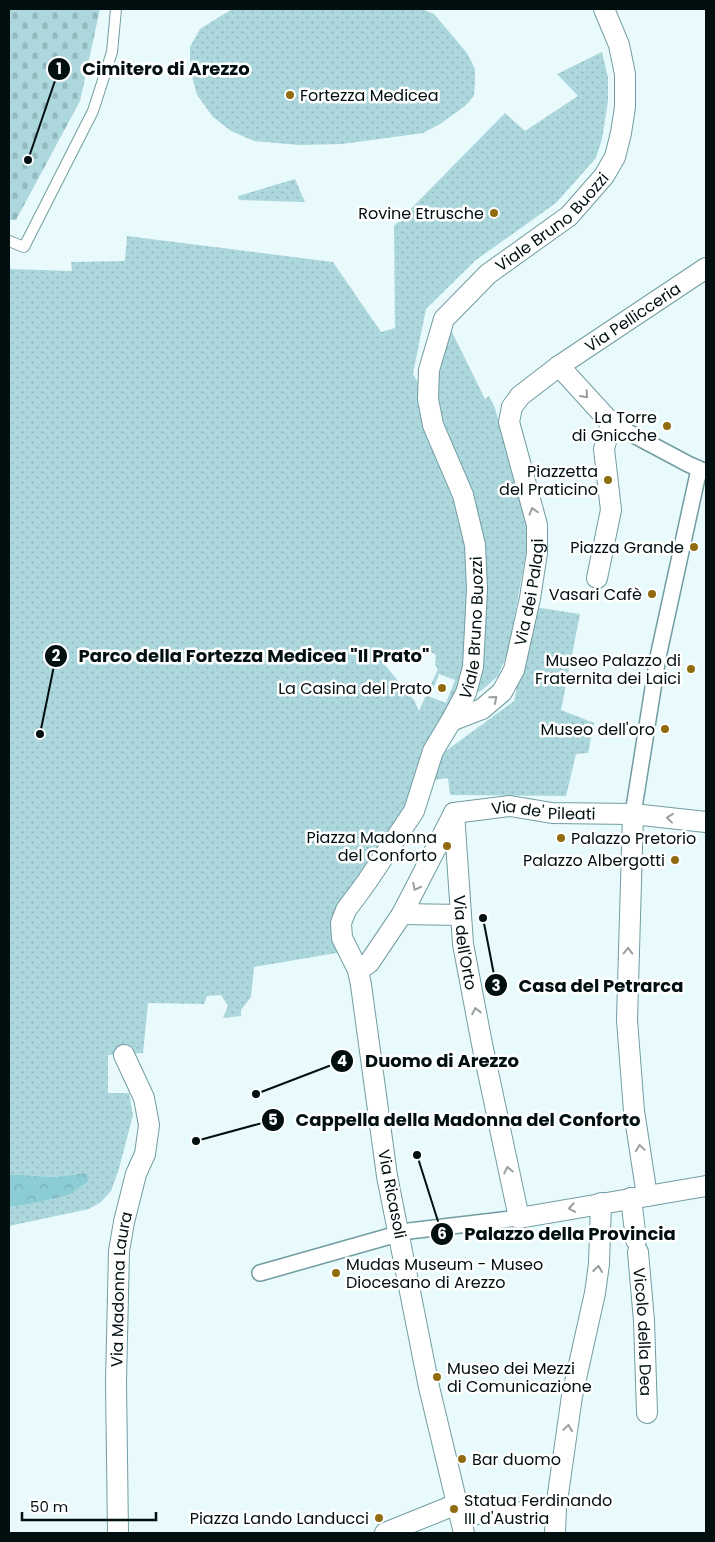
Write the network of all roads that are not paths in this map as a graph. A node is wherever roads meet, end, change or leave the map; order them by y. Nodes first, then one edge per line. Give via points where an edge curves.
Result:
1 (116, 9) edge
2 (604, 9) edge
3 (9, 241) edge
4 (706, 268) edge
5 (559, 366) junction
6 (610, 424) junction
7 (702, 470) edge
8 (597, 578) dead end
9 (452, 721) junction
10 (454, 813) junction
11 (633, 814) junction
12 (706, 822) edge
13 (402, 914) junction
14 (461, 915) junction
15 (358, 970) junction
16 (124, 1054) dead end
17 (706, 1186) edge
18 (639, 1197) junction
19 (601, 1203) junction
20 (519, 1218) junction
21 (260, 1273) dead end
22 (647, 1413) dead end
23 (457, 1504) junction
24 (555, 1511) junction
25 (118, 1533) edge
26 (385, 1533) edge
27 (464, 1533) edge
28 (555, 1533) edge

1 - 3 lane via 112,52 93,111 24,248
2 - 9 street, Viale Bruno Buozzi via 619,45 625,74 625,107 615,157 604,176 569,216 488,274 444,319 429,370 428,399 433,425 463,495 474,545 477,589 473,667 466,694
4 - 5 street, Via Pellicceria
5 -> 6 street
9 -> 5 street, Via dei Palagi via 482,709 502,692 514,670 530,598 537,553 537,525 509,422 512,407 520,396
6 - 7 street
6 - 8 street via 604,449 611,510
7 - 11 street via 658,656
9 - 15 street, Viale Bruno Buozzi via 433,751 414,811 346,910 342,938
10 - 11 street, Via de' Pileati via 510,806 552,813
10 -> 13 street
10 - 14 street, Via dell'Orto
12 -> 11 street, Via de' Pileati
18 -> 11 street, Vicolo della Dea via 627,1020
13 - 14 street
13 - 15 street via 369,963
20 -> 14 street, Via dell'Orto via 482,1044 463,944
15 - 23 street, Via Ricasoli via 387,1176 429,1387
16 - 25 street, Via Madonna Laura via 144,1098 149,1125 145,1154 136,1174 119,1251 116,1382
17 - 18 street
18 - 19 street
18 - 22 street, Vicolo della Dea via 637,1246 644,1321
19 -> 20 street
24 -> 19 street via 572,1396 593,1306 599,1264
20 - 21 street via 401,1233
23 - 24 street via 473,1514
23 - 26 street
23 - 27 street, Via Ricasoli
24 - 28 street

